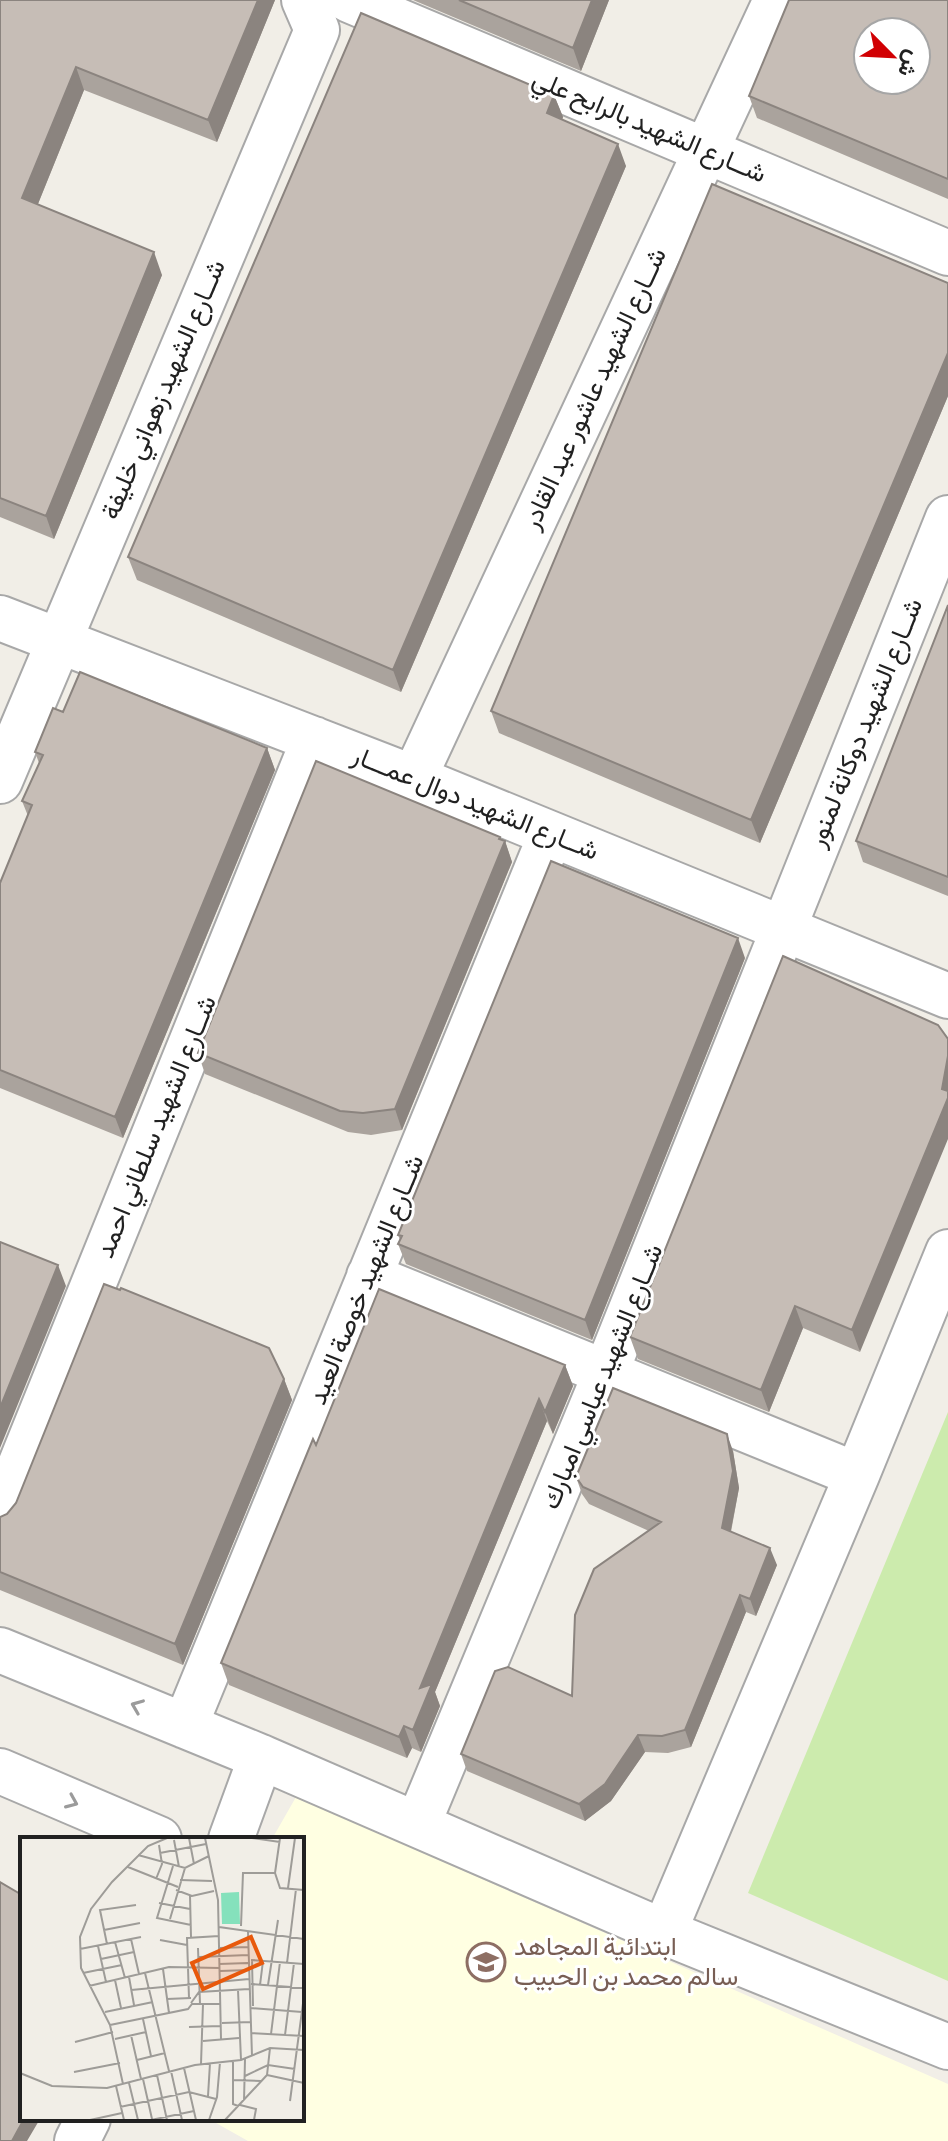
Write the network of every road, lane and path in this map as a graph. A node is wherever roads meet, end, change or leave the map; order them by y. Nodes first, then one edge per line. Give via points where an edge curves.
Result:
1 (304, 0) edge
2 (349, 0) edge
3 (776, 0) edge
4 (706, 151) junction
5 (948, 253) edge
6 (945, 535) edge
7 (0, 618) edge
8 (58, 640) junction
9 (314, 739) junction
10 (414, 778) junction
11 (0, 781) edge
12 (551, 834) junction
13 (783, 929) junction
14 (948, 996) edge
15 (948, 1252) edge
16 (369, 1276) junction
17 (606, 1372) junction
18 (857, 1475) junction
19 (0, 1515) edge
20 (0, 1650) edge
21 (185, 1726) junction
22 (261, 1757) junction
23 (0, 1771) edge
24 (418, 1824) junction
25 (154, 1837) edge
26 (232, 1837) edge
27 (664, 1932) junction
28 (948, 2047) edge
29 (87, 2121) edge
30 (77, 2141) edge

1 - 8 street, شــارع الشهيد زهواني خليفة via 317,30
2 - 4 street, شــارع الشهيد بالرابح علي
3 - 4 street, شــارع الشهيد عاشور عبد القادر
4 - 5 street, شــارع الشهيد بالرابح علي
4 - 10 street, شــارع الشهيد عاشور عبد القادر
6 - 13 street, شــارع الشهيد دوكانة لمنور
7 - 8 street, شــارع الشهيد دوال عمـــار
8 - 9 street, شــارع الشهيد دوال عمـــار
8 - 11 street, شــارع الشهيد زهواني خليفة
9 - 10 street, شــارع الشهيد دوال عمـــار
9 - 19 street, شــارع الشهيد سلطاني احمد
10 - 12 street, شــارع الشهيد دوال عمـــار
12 - 13 street, شــارع الشهيد دوال عمـــار
12 - 16 street, شــارع الشهيد خوصة العيد
13 - 14 street, شــارع الشهيد دوال عمـــار
13 - 17 street, شــارع الشهيد عباسي امبارك
15 - 18 street
16 - 17 street
16 - 21 street, شــارع الشهيد خوصة العيد
17 - 18 street
17 - 24 street, شــارع الشهيد عباسي امبارك
18 - 27 street
21 -> 20 street
21 - 22 street
22 - 24 street
22 - 26 street
23 -> 25 street
24 - 27 street
27 - 28 street
29 - 30 street

